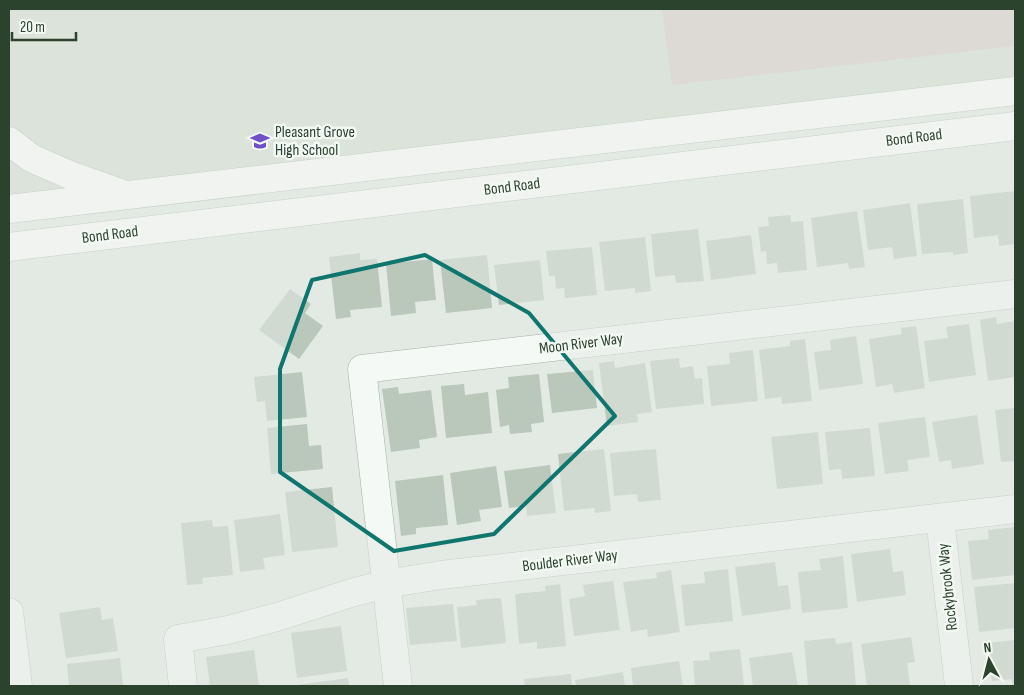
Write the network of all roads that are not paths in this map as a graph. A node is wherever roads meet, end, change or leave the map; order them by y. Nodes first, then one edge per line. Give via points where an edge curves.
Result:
1 (1015, 91) edge
2 (1015, 126) edge
3 (12, 146) edge
4 (130, 196) junction
5 (9, 210) edge
6 (9, 247) edge
7 (1015, 294) edge
8 (1015, 509) edge
9 (940, 518) junction
10 (386, 584) junction
11 (9, 612) edge
12 (18, 686) edge
13 (183, 686) edge
14 (398, 686) edge
15 (960, 686) edge

1 - 4 main road
2 - 6 main road, Bond Road
3 - 4 main road via 72,176
4 - 5 main road
7 - 10 street, Moon River Way via 362,369
8 - 9 street, Boulder River Way
9 - 10 street, Boulder River Way
9 - 15 street, Rockybrook Way
10 - 13 street, Boulder River Way via 228,630 178,639
10 - 14 street
11 - 12 street

